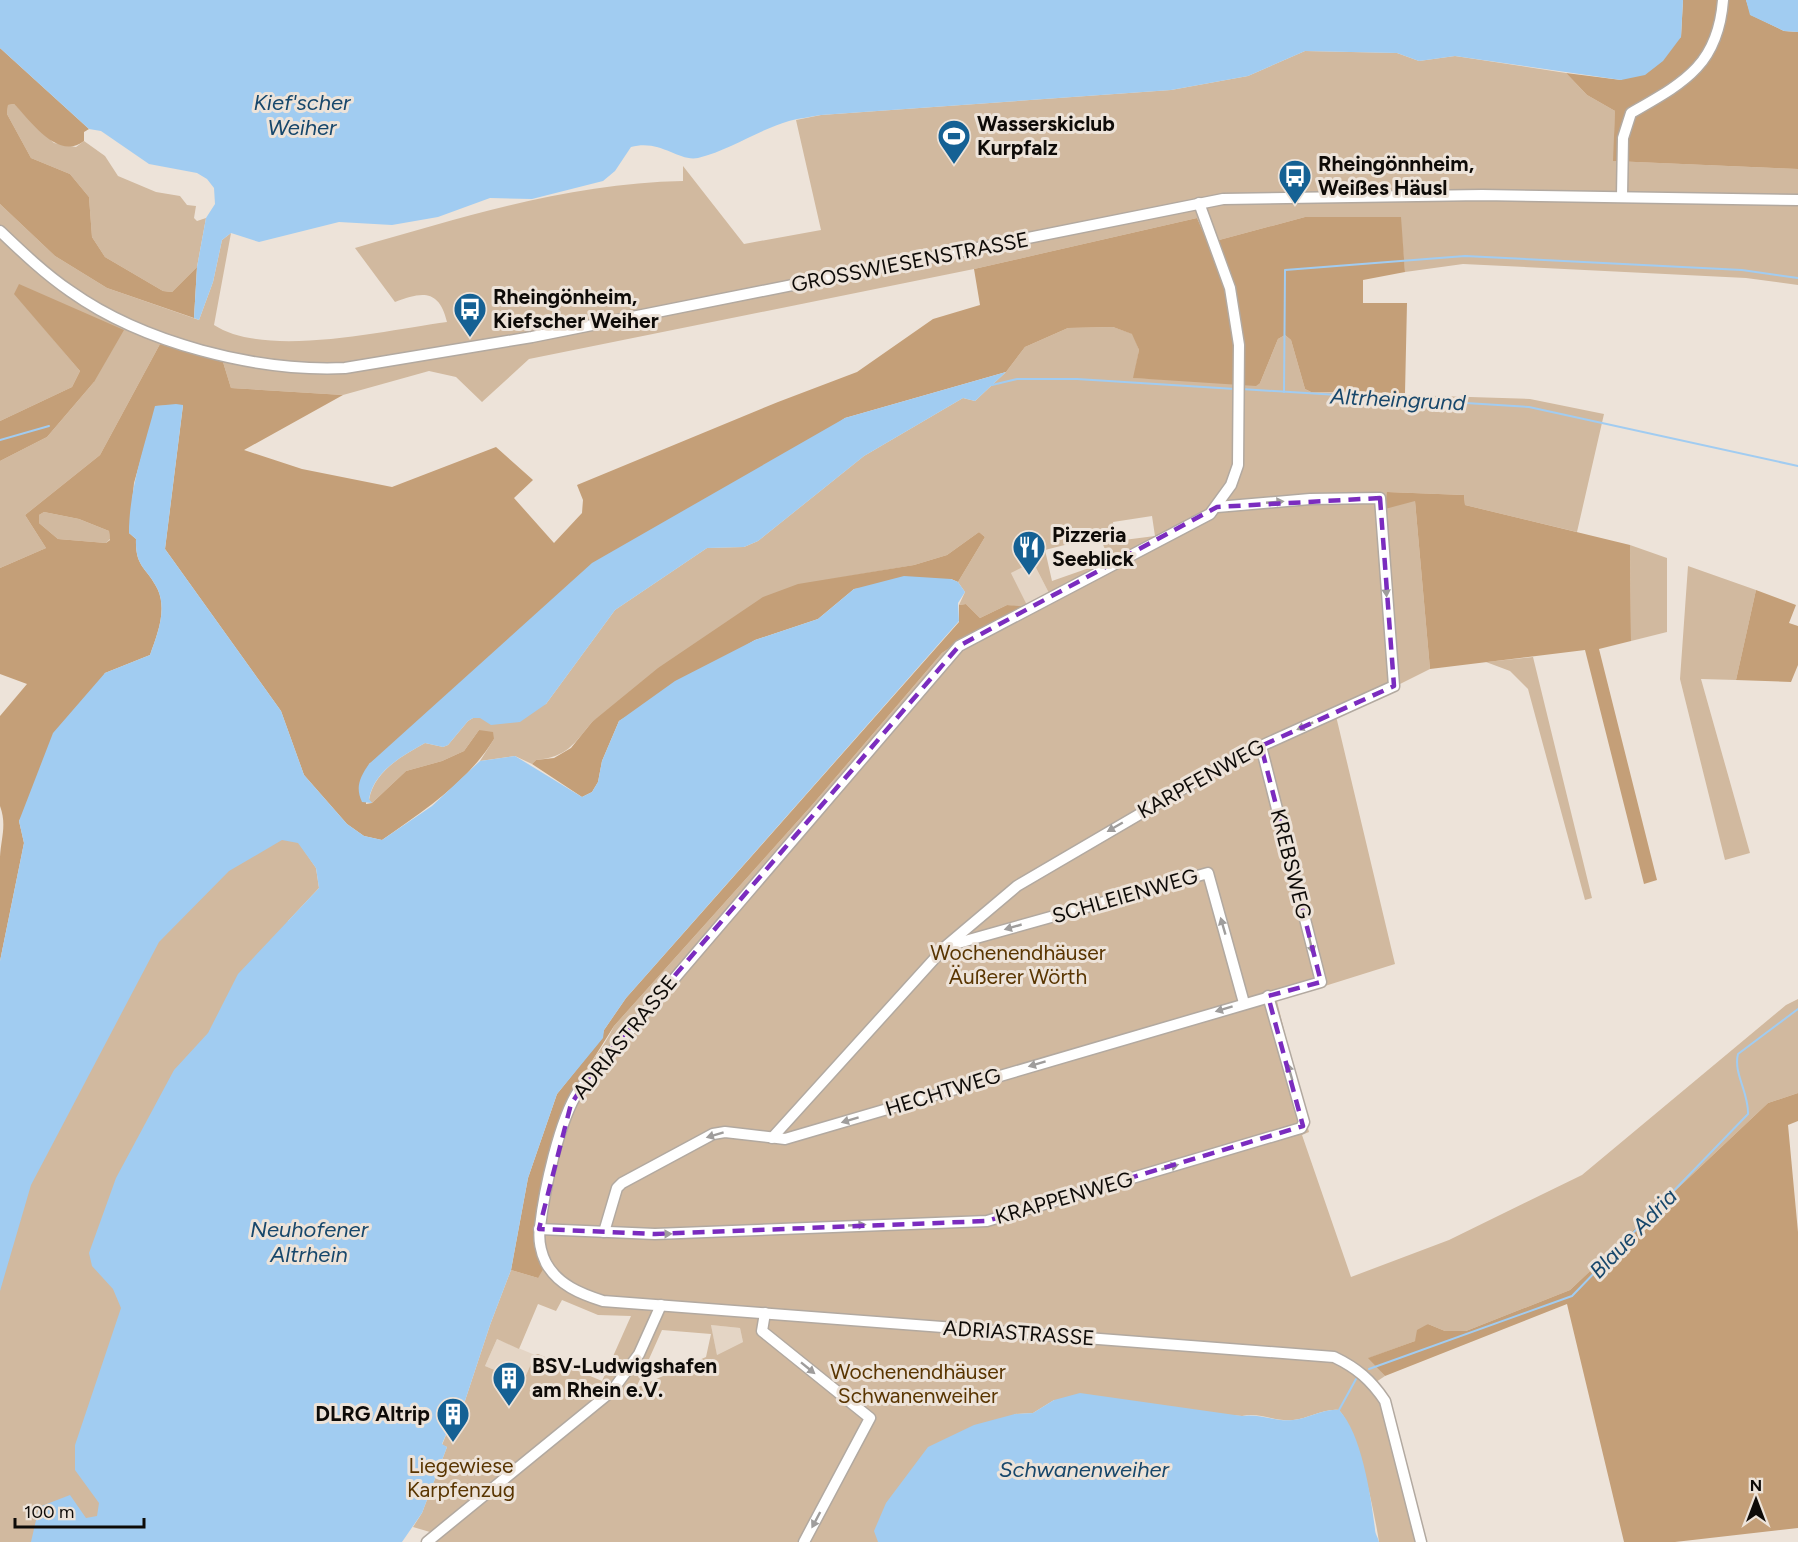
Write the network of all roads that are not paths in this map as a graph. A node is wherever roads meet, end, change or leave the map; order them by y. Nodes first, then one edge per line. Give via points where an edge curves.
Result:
1 (1723, 0) edge
2 (1622, 196) junction
3 (1798, 200) edge
4 (1199, 203) junction
5 (0, 231) edge
6 (1217, 507) junction
7 (1261, 746) junction
8 (946, 946) junction
9 (1321, 982) joint
10 (1268, 996) junction
11 (1244, 1003) junction
12 (772, 1138) junction
13 (539, 1229) junction
14 (604, 1232) junction
15 (661, 1305) junction
16 (765, 1313) junction
17 (427, 1542) edge
18 (804, 1542) edge
19 (1421, 1542) edge

1 - 2 street via 1716,39 1692,76 1631,113 1623,138
2 - 3 street, GROSSWIESENSTRASSE
2 - 4 street, GROSSWIESENSTRASSE via 1317,195
4 - 5 street, GROSSWIESENSTRASSE via 532,337 321,369 299,369 242,358 138,328 70,291
4 - 6 street, ADRIASTRASSE via 1230,288 1239,345 1238,465
6 -> 7 street, KARPFENWEG via 1380,498 1394,686
6 - 13 street, ADRIASTRASSE via 1137,555 959,646 579,1090 559,1140
7 -> 8 street, KARPFENWEG via 1038,872
7 -> 9 street, KREBSWEG
11 -> 8 street, SCHLEIENWEG via 1208,873
8 - 12 street, KARPFENWEG
9 - 10 street, HECHTWEG
10 - 11 street, HECHTWEG
14 -> 10 street, KRAPPENWEG via 663,1234 987,1221 1301,1128 1304,1122
11 -> 12 street, HECHTWEG via 785,1139
12 -> 14 street, HECHTWEG via 719,1132 628,1178 617,1188
13 - 14 street, KRAPPENWEG
13 - 15 street, ADRIASTRASSE via 540,1247 547,1264 581,1294 603,1301
15 - 16 street, ADRIASTRASSE
15 - 17 street via 639,1354 612,1391
16 -> 18 street via 762,1331 870,1418
16 - 19 street, ADRIASTRASSE via 1334,1357 1373,1383 1385,1401

